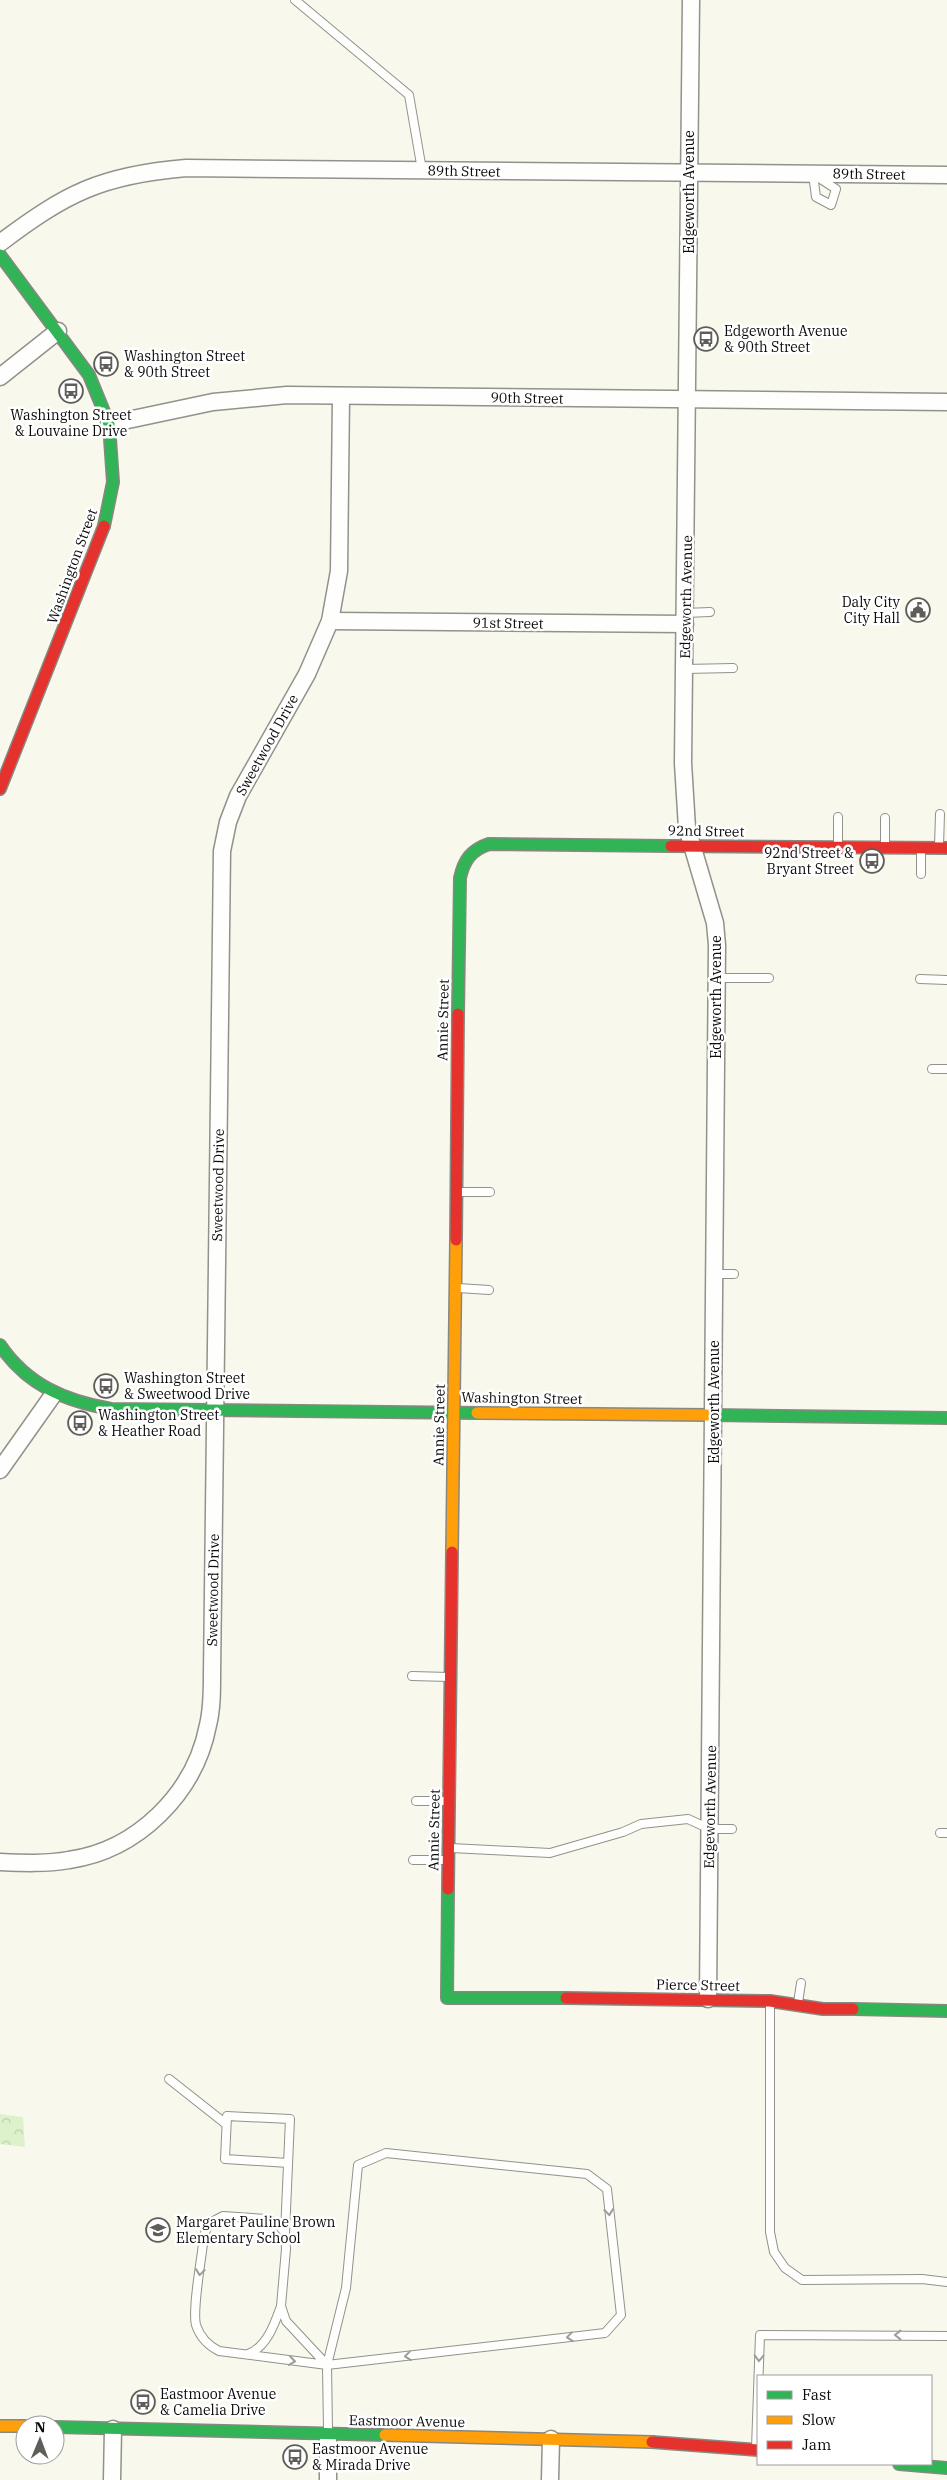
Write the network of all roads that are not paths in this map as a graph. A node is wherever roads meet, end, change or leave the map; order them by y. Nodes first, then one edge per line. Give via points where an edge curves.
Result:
1 (295, 0) edge
2 (691, 0) edge
3 (422, 170) junction
4 (690, 173) junction
5 (947, 175) edge
6 (0, 243) edge
7 (0, 255) edge
8 (58, 331) junction
9 (0, 377) edge
10 (341, 396) junction
11 (689, 399) junction
12 (947, 402) edge
13 (109, 424) junction
14 (710, 612) dead end
15 (685, 619) junction
16 (330, 621) junction
17 (733, 668) dead end
18 (685, 670) junction
19 (0, 789) edge
20 (940, 814) dead end
21 (838, 817) dead end
22 (885, 818) dead end
23 (690, 846) junction
24 (838, 847) junction
25 (885, 847) junction
26 (920, 847) junction
27 (943, 848) edge
28 (468, 854) joint
29 (921, 874) dead end
30 (717, 978) junction
31 (769, 978) dead end
32 (920, 979) dead end
33 (947, 980) edge
34 (932, 1069) dead end
35 (947, 1069) edge
36 (456, 1192) junction
37 (490, 1192) dead end
38 (715, 1274) junction
39 (734, 1274) dead end
40 (456, 1288) junction
41 (489, 1290) dead end
42 (0, 1345) edge
43 (53, 1395) junction
44 (216, 1411) junction
45 (455, 1413) junction
46 (714, 1415) junction
47 (947, 1418) edge
48 (0, 1470) edge
49 (412, 1676) dead end
50 (451, 1677) junction
51 (416, 1801) dead end
52 (449, 1801) junction
53 (710, 1829) junction
54 (732, 1829) dead end
55 (449, 1848) junction
56 (414, 1860) dead end
57 (449, 1860) junction
58 (0, 1862) edge
59 (801, 1983) dead end
60 (447, 1998) joint
61 (708, 1999) junction
62 (770, 2001) junction
63 (798, 2006) junction
64 (947, 2011) edge
65 (169, 2079) dead end
66 (226, 2124) junction
67 (288, 2163) junction
68 (285, 2233) junction
69 (947, 2282) edge
70 (281, 2306) junction
71 (947, 2336) edge
72 (246, 2354) junction
73 (327, 2365) junction
74 (759, 2375) edge
75 (0, 2426) edge
76 (15, 2426) edge
77 (65, 2427) edge
78 (113, 2429) junction
79 (328, 2434) junction
80 (551, 2439) junction
81 (757, 2449) edge
82 (911, 2465) edge
83 (947, 2468) edge
84 (112, 2480) edge
85 (328, 2480) edge
86 (550, 2480) edge

1 - 3 lane via 409,95
2 - 4 street, Edgeworth Avenue
3 - 4 street, 89th Street
3 - 6 street, 89th Street via 186,168 144,172 108,180 71,195
4 - 5 street, 89th Street
4 - 11 street, Edgeworth Avenue
7 - 8 street, Washington Street
8 - 9 street
8 - 13 street, Washington Street via 89,375
10 - 11 street, 90th Street
10 - 13 street, 90th Street via 249,397
10 - 16 street, Sweetwood Drive via 339,571
11 - 12 street, 90th Street
11 - 15 street, Edgeworth Avenue
13 - 19 street, Washington Street via 113,482 102,535
14 - 15 lane
15 - 16 street, 91st Street
15 - 18 street, Edgeworth Avenue
16 - 44 street, Sweetwood Drive via 307,674 238,796 222,851
17 - 18 lane
18 - 23 street, Edgeworth Avenue via 684,788
20 - 27 lane
21 - 24 lane
22 - 25 lane
23 - 24 street, 92nd Street
23 - 28 street, 92nd Street via 490,844 477,847
23 - 30 street, Edgeworth Avenue via 715,923
24 - 25 street, 92nd Street
25 - 26 street, 92nd Street
26 - 27 street, 92nd Street
26 - 29 lane
28 - 36 street, Annie Street via 460,878
30 - 31 lane
30 - 38 street, Edgeworth Avenue
32 - 33 lane
34 - 35 lane
36 - 37 lane
36 - 40 street, Annie Street
38 - 39 lane
38 - 46 street, Edgeworth Avenue
40 - 41 lane
40 - 45 street, Annie Street
42 - 43 street, Washington Street via 18,1368
43 - 44 street, Washington Street via 110,1409
43 - 48 street
44 - 45 street, Washington Street
44 - 58 street, Sweetwood Drive via 211,1701 202,1749 191,1773 162,1812 144,1829 120,1844 70,1860
45 - 46 street, Washington Street
45 - 50 street, Annie Street
46 - 47 street, Washington Street
46 - 53 street, Edgeworth Avenue
49 - 50 lane
50 - 52 street, Annie Street
51 - 52 lane
52 - 55 street, Annie Street
53 - 54 lane
53 - 55 lane via 688,1819 641,1824 550,1853
53 - 61 street, Edgeworth Avenue
55 - 57 street, Annie Street
56 - 57 lane
57 - 60 street, Annie Street
59 - 63 lane
60 - 61 street, Pierce Street
61 - 62 street, Pierce Street
62 - 63 street, Pierce Street
62 - 69 lane via 770,2232 774,2252 785,2268 802,2280 922,2279
63 - 64 street, Pierce Street
65 - 66 lane
66 - 67 lane via 225,2158
66 - 67 lane via 227,2116 290,2119
67 - 68 lane
68 - 70 lane
68 -> 72 lane via 277,2223 266,2219 223,2216 208,2224 204,2236 195,2319 197,2327 212,2348
70 - 72 lane via 276,2322 261,2345
70 - 73 lane via 286,2321
71 -> 74 lane via 760,2335
72 -> 73 lane
73 -> 73 lane via 346,2288 358,2165 386,2153 587,2174 607,2189 621,2315 605,2333
73 - 79 lane
75 - 76 street
77 - 78 street, Eastmoor Avenue
78 - 79 street, Eastmoor Avenue
78 - 84 street
79 - 80 street, Eastmoor Avenue
79 - 85 street
80 - 81 street, Eastmoor Avenue
80 - 86 street
82 - 83 street

